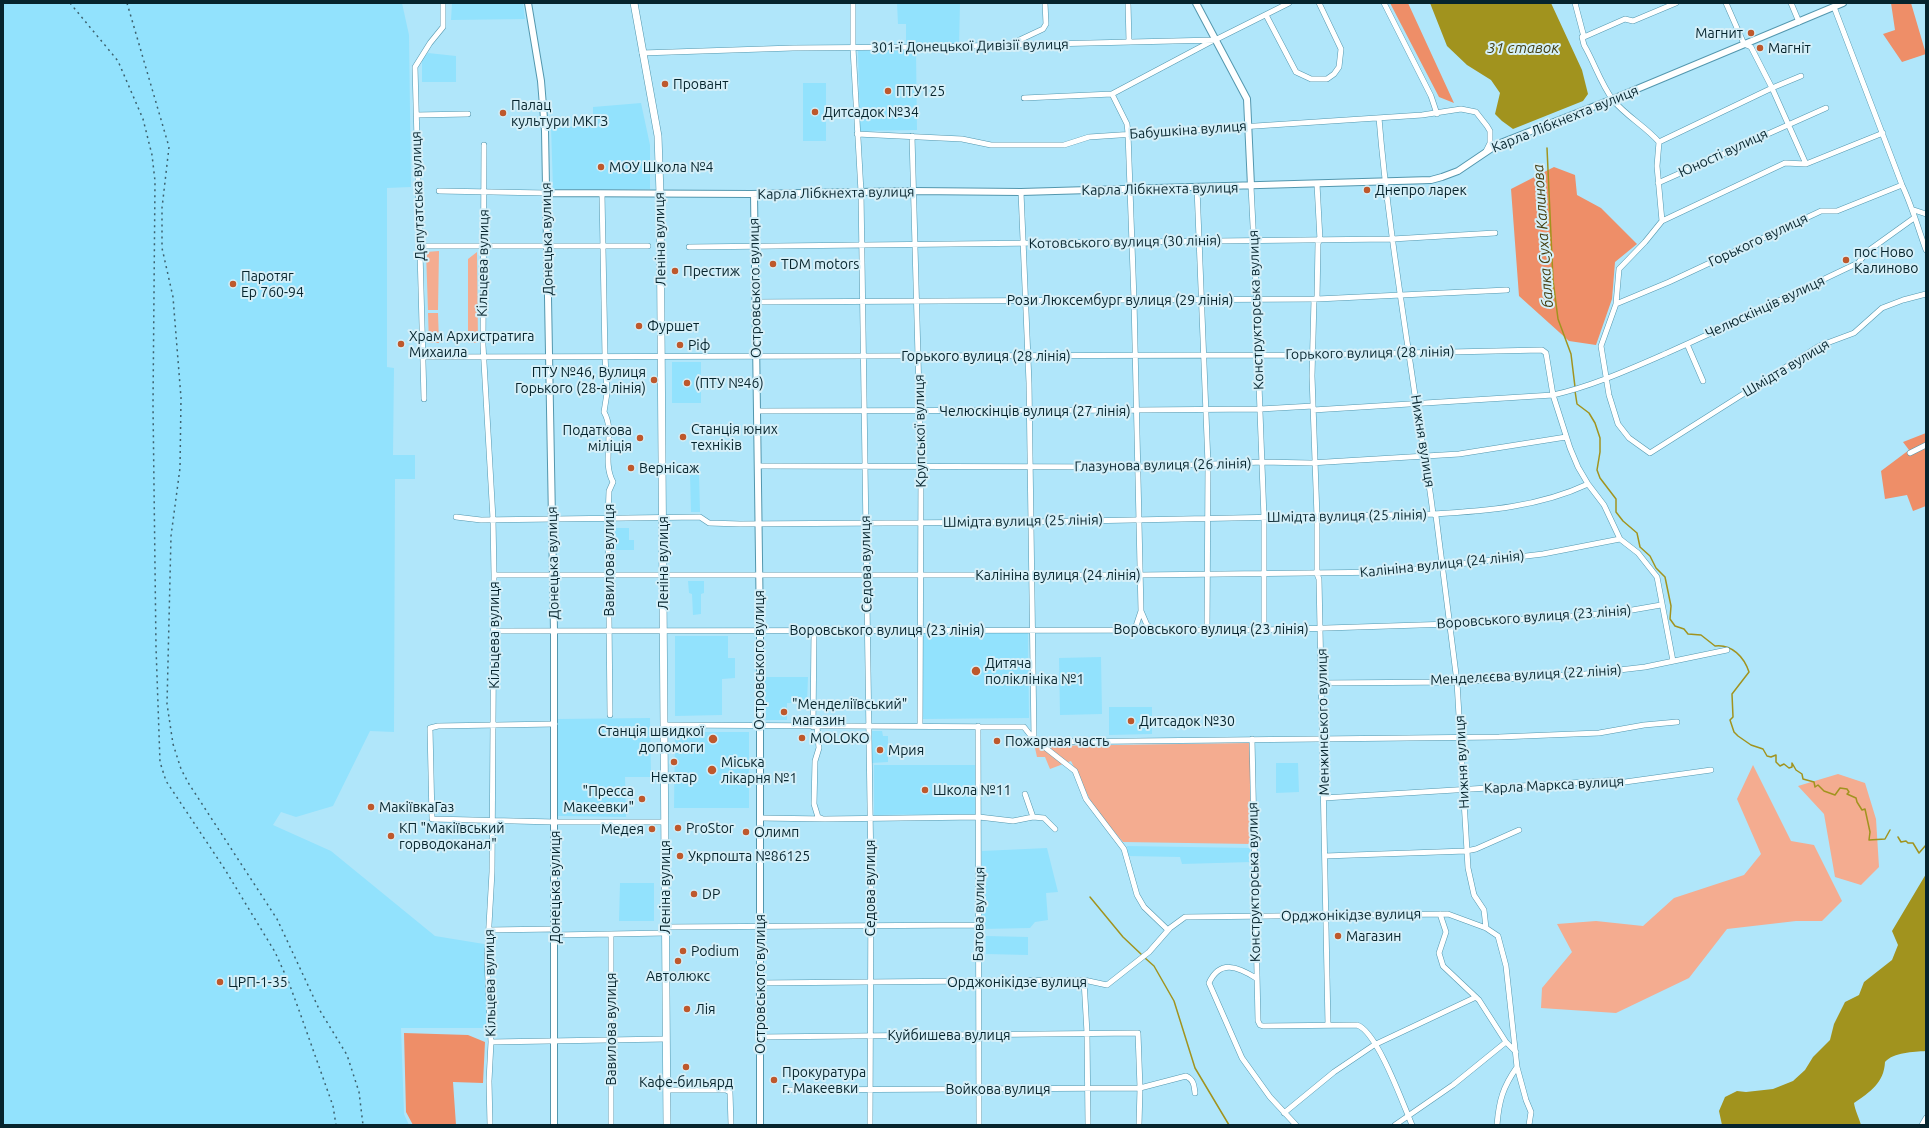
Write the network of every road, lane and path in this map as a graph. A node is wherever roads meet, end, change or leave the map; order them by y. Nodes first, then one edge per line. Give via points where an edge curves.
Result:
1 (443, 3) edge
2 (528, 3) edge
3 (634, 3) edge
4 (853, 3) edge
5 (1045, 3) edge
6 (1128, 3) edge
7 (1196, 3) edge
8 (1289, 3) edge
9 (1319, 3) edge
10 (1384, 3) edge
11 (1575, 3) edge
12 (1676, 3) edge
13 (1726, 3) edge
14 (1791, 3) edge
15 (1843, 3) edge
16 (1834, 7) junction
17 (1266, 15) junction
18 (1799, 22) junction
19 (1584, 37) junction
20 (1215, 40) junction
21 (1129, 42) junction
22 (1744, 44) junction
23 (1008, 45) junction
24 (853, 48) junction
25 (642, 53) junction
26 (1801, 76) dead end
27 (1772, 88) junction
28 (1112, 94) junction
29 (1024, 98) dead end
30 (1613, 99) junction
31 (1826, 108) dead end
32 (468, 114) dead end
33 (1437, 114) junction
34 (416, 115) junction
35 (1379, 118) junction
36 (1788, 124) junction
37 (1249, 126) junction
38 (1883, 133) junction
39 (857, 134) junction
40 (1128, 134) junction
41 (912, 136) junction
42 (1659, 142) junction
43 (484, 145) dead end
44 (1486, 151) junction
45 (1806, 164) junction
46 (1384, 182) junction
47 (1658, 183) junction
48 (1317, 184) junction
49 (1902, 185) junction
50 (1251, 186) junction
51 (1197, 188) junction
52 (1131, 190) junction
53 (439, 191) dead end
54 (913, 191) junction
55 (484, 192) junction
56 (861, 192) junction
57 (1021, 192) junction
58 (546, 193) junction
59 (602, 194) junction
60 (660, 194) junction
61 (754, 194) junction
62 (1914, 210) junction
63 (1926, 214) edge
64 (1914, 218) junction
65 (1662, 221) junction
66 (1495, 233) dead end
67 (1392, 239) junction
68 (1255, 240) junction
69 (1320, 240) junction
70 (1199, 241) junction
71 (1132, 242) junction
72 (1023, 244) junction
73 (482, 245) junction
74 (915, 245) junction
75 (420, 246) junction
76 (547, 246) junction
77 (602, 246) junction
78 (648, 246) dead end
79 (861, 246) junction
80 (689, 247) dead end
81 (755, 247) junction
82 (1926, 250) edge
83 (1507, 290) dead end
84 (1926, 294) edge
85 (1401, 296) junction
86 (1315, 299) junction
87 (1134, 300) junction
88 (1202, 300) junction
89 (1258, 300) junction
90 (916, 301) junction
91 (1026, 301) junction
92 (756, 302) junction
93 (862, 302) junction
94 (1616, 304) junction
95 (1687, 344) junction
96 (1410, 353) junction
97 (661, 355) junction
98 (1136, 355) junction
99 (1203, 355) junction
100 (1259, 355) junction
101 (1312, 355) junction
102 (483, 356) junction
103 (549, 356) junction
104 (604, 356) junction
105 (757, 356) junction
106 (863, 356) junction
107 (918, 356) junction
108 (1028, 356) junction
109 (424, 357) junction
110 (1606, 379) junction
111 (1703, 381) dead end
112 (1553, 394) junction
113 (424, 399) dead end
114 (1416, 402) junction
115 (1313, 408) junction
116 (1206, 409) junction
117 (1260, 409) junction
118 (1030, 410) junction
119 (1137, 410) junction
120 (757, 411) junction
121 (864, 411) junction
122 (920, 411) junction
123 (1566, 437) junction
124 (1926, 445) edge
125 (1910, 453) dead end
126 (1426, 457) junction
127 (1262, 462) junction
128 (1315, 462) junction
129 (1208, 464) junction
130 (758, 466) junction
131 (865, 466) junction
132 (1030, 466) junction
133 (921, 467) junction
134 (1138, 467) junction
135 (1588, 484) junction
136 (1433, 514) junction
137 (1317, 516) junction
138 (456, 517) dead end
139 (608, 518) junction
140 (662, 518) junction
141 (1264, 518) junction
142 (493, 519) junction
143 (552, 519) junction
144 (1208, 519) junction
145 (1139, 520) junction
146 (865, 522) junction
147 (921, 522) junction
148 (1032, 522) junction
149 (758, 523) junction
150 (1620, 539) junction
151 (1442, 567) junction
152 (1264, 573) junction
153 (1208, 574) junction
154 (1317, 574) junction
155 (494, 575) junction
156 (553, 575) junction
157 (609, 575) junction
158 (663, 575) junction
159 (759, 575) junction
160 (866, 575) junction
161 (921, 575) junction
162 (1033, 575) junction
163 (1140, 575) junction
164 (1661, 605) junction
165 (1141, 611) junction
166 (1451, 624) junction
167 (1320, 628) junction
168 (1033, 629) junction
169 (1135, 629) junction
170 (1154, 629) junction
171 (609, 630) junction
172 (663, 630) junction
173 (814, 630) junction
174 (867, 630) junction
175 (921, 630) junction
176 (1208, 630) junction
177 (1264, 630) junction
178 (493, 631) junction
179 (554, 631) junction
180 (760, 631) junction
181 (1727, 650) dead end
182 (1673, 661) junction
183 (1458, 682) junction
184 (1322, 683) junction
185 (610, 715) dead end
186 (1678, 722) dead end
187 (555, 724) junction
188 (493, 725) junction
189 (664, 725) junction
190 (920, 726) junction
191 (978, 726) junction
192 (760, 727) junction
193 (815, 727) junction
194 (868, 727) junction
195 (1323, 738) junction
196 (1461, 738) junction
197 (1252, 739) junction
198 (1036, 740) junction
199 (1711, 770) dead end
200 (1463, 790) junction
201 (1025, 794) dead end
202 (1324, 798) junction
203 (979, 817) junction
204 (1033, 817) junction
205 (760, 818) junction
206 (870, 818) junction
207 (825, 819) junction
208 (492, 820) junction
209 (555, 822) junction
210 (665, 822) junction
211 (1055, 829) dead end
212 (1518, 830) dead end
213 (1466, 851) junction
214 (1325, 856) junction
215 (1440, 914) junction
216 (1326, 916) junction
217 (1254, 917) junction
218 (978, 925) junction
219 (870, 926) junction
220 (760, 927) junction
221 (1486, 928) junction
222 (489, 930) junction
223 (666, 930) junction
224 (1168, 930) junction
225 (555, 932) junction
226 (611, 934) junction
227 (1256, 978) junction
228 (1084, 980) junction
229 (978, 981) junction
230 (870, 982) junction
231 (759, 984) junction
232 (1476, 997) junction
233 (1328, 1025) junction
234 (1087, 1033) junction
235 (978, 1035) junction
236 (869, 1036) junction
237 (760, 1037) junction
238 (666, 1039) junction
239 (610, 1040) junction
240 (554, 1041) junction
241 (491, 1042) junction
242 (1506, 1042) junction
243 (1375, 1044) junction
244 (1516, 1052) junction
245 (1517, 1067) junction
246 (1140, 1088) junction
247 (870, 1089) junction
248 (979, 1089) junction
249 (1088, 1089) junction
250 (667, 1090) junction
251 (788, 1090) dead end
252 (1195, 1093) dead end
253 (1284, 1113) junction
254 (1408, 1116) junction
255 (1926, 1118) edge
256 (490, 1125) edge
257 (554, 1125) edge
258 (611, 1125) edge
259 (667, 1125) edge
260 (731, 1125) edge
261 (760, 1125) edge
262 (870, 1125) edge
263 (979, 1125) edge
264 (1088, 1125) edge
265 (1139, 1125) edge
266 (1296, 1125) edge
267 (1395, 1125) edge
268 (1412, 1125) edge
269 (1497, 1125) edge
270 (1529, 1125) edge
271 (1922, 1125) edge

1 - 34 street, Депутатська вулиця via 443,27 414,67
2 - 58 street, Донецька вулиця via 541,81
3 - 25 main road, Леніна вулиця
4 - 24 street, Седова вулиця
5 - 23 street via 1046,24 1043,29
6 - 21 street
7 - 20 street, Конструкторська вулиця
8 - 17 street, 301-ї Донецької Дивізії вулиця
9 - 17 street via 1341,49 1339,67 1327,79 1311,79 1296,72
10 - 33 street via 1431,96
11 - 19 street
12 - 19 street via 1633,21 1625,19
13 - 22 street
14 - 18 street
15 - 16 street, Карла Лібкнехта вулиця
16 - 18 street, Карла Лібкнехта вулиця
16 - 38 street
17 - 20 street, 301-ї Донецької Дивізії вулиця
18 - 22 street, Карла Лібкнехта вулиця
19 - 30 street via 1584,45
20 - 21 street, 301-ї Донецької Дивізії вулиця
20 - 28 street
20 - 37 street, Конструкторська вулиця via 1247,100
21 - 23 street, 301-ї Донецької Дивізії вулиця
22 - 27 street via 1751,47
22 - 30 street, Карла Лібкнехта вулиця
23 - 24 street, 301-ї Донецької Дивізії вулиця
24 - 25 street, 301-ї Донецької Дивізії вулиця
24 - 39 street, Седова вулиця
25 - 60 main road, Леніна вулиця via 658,136
26 - 27 street
27 - 36 street
27 - 42 street
28 - 29 street
28 - 40 street via 1127,124
30 - 42 street
30 - 44 street, Карла Лібкнехта вулиця
31 - 36 street, Юності вулиця
32 - 34 street
33 - 35 street, Бабушкіна вулиця
33 - 44 street, Бабушкіна вулиця via 1461,109 1476,112 1490,131 1490,143
34 - 75 street, Депутатська вулиця
35 - 37 street, Бабушкіна вулиця
35 - 46 street, Нижня вулиця
36 - 45 street
36 - 47 street, Юності вулиця
37 - 40 street, Бабушкіна вулиця
37 - 50 street, Конструкторська вулиця
38 - 45 street
38 - 49 street
39 - 41 street, Бабушкіна вулиця
39 - 56 street, Седова вулиця
40 - 41 street, Бабушкіна вулиця via 1090,137 1058,146 990,146 962,139
40 - 52 street
41 - 54 street, Крупської вулиця
42 - 47 street
43 - 55 street, Кільцева вулиця
44 - 46 street, Карла Лібкнехта вулиця via 1458,171 1442,177
45 - 65 street via 1785,163
46 - 48 street, Карла Лібкнехта вулиця
46 - 67 street, Нижня вулиця
47 - 65 street
48 - 50 street, Карла Лібкнехта вулиця
48 - 69 street, Менжинського вулиця
49 - 62 street
49 - 94 street, Горького вулиця via 1837,211 1821,211
50 - 51 street, Карла Лібкнехта вулиця
50 - 68 street, Конструкторська вулиця
51 - 52 street, Карла Лібкнехта вулиця
51 - 70 street
52 - 57 street, Карла Лібкнехта вулиця
52 - 71 street
53 - 55 street, Карла Лібкнехта вулиця
54 - 56 street, Карла Лібкнехта вулиця
54 - 57 street, Карла Лібкнехта вулиця
54 - 74 street, Крупської вулиця
55 - 58 street, Карла Лібкнехта вулиця
55 - 73 street, Кільцева вулиця
56 - 61 street, Карла Лібкнехта вулиця
56 - 79 street, Седова вулиця
57 - 72 street
58 - 59 street, Карла Лібкнехта вулиця
58 - 76 street, Донецька вулиця
59 - 60 street, Карла Лібкнехта вулиця
59 - 77 street, Вавилова вулиця
60 - 61 street, Карла Лібкнехта вулиця
60 - 97 main road, Леніна вулиця
61 - 81 street, Островського вулиця
62 - 63 street
62 - 64 street
64 - 82 street
64 - 95 street, Челюскінців вулиця via 1868,251 1858,263
65 - 94 street via 1619,269
66 - 67 street, Котовського вулиця (30 лiнiя)
67 - 69 street, Котовського вулиця (30 лiнiя)
67 - 85 street, Нижня вулиця
68 - 69 street, Котовського вулиця (30 лiнiя)
68 - 70 street, Котовського вулиця (30 лiнiя)
68 - 89 street, Конструкторська вулиця
69 - 86 street, Менжинського вулиця
70 - 71 street, Котовського вулиця (30 лiнiя)
70 - 88 street
71 - 72 street, Котовського вулиця (30 лiнiя)
71 - 87 street
72 - 74 street, Котовського вулиця (30 лiнiя)
72 - 91 street
73 - 75 street
73 - 76 street
73 - 102 street, Кільцева вулиця
74 - 79 street, Котовського вулиця (30 лiнiя)
74 - 90 street, Крупської вулиця
75 - 109 street, Депутатська вулиця
76 - 77 street
76 - 103 street, Донецька вулиця
77 - 78 street
77 - 104 street, Вавилова вулиця
79 - 81 street, Котовського вулиця (30 лiнiя)
79 - 93 street, Седова вулиця
80 - 81 street, Котовського вулиця (30 лiнiя)
81 - 92 street, Островського вулиця
83 - 85 street, Рози Люксембург вулиця (29 лiнiя)
84 - 110 street, Шмідта вулиця via 1882,308 1854,333 1819,346 1650,453 1629,438 1618,424
85 - 86 street, Рози Люксембург вулиця (29 лiнiя)
85 - 96 street, Нижня вулиця
86 - 89 street, Рози Люксембург вулиця (29 лiнiя)
86 - 101 street, Менжинського вулиця
87 - 88 street, Рози Люксембург вулиця (29 лiнiя)
87 - 91 street, Рози Люксембург вулиця (29 лiнiя)
87 - 98 street
88 - 89 street, Рози Люксембург вулиця (29 лiнiя)
88 - 99 street
89 - 100 street, Конструкторська вулиця
90 - 91 street, Рози Люксембург вулиця (29 лiнiя)
90 - 93 street, Рози Люксембург вулиця (29 лiнiя)
90 - 107 street, Крупської вулиця
91 - 108 street
92 - 93 street, Рози Люксембург вулиця (29 лiнiя)
92 - 105 street, Островського вулиця
93 - 106 street, Седова вулиця
94 - 110 street via 1601,346
95 - 110 street, Челюскінців вулиця
95 - 111 street
96 - 101 street, Горького вулиця (28 лiнiя)
96 - 112 street, Горького вулиця (28 лiнiя) via 1542,350 1546,353
96 - 114 street, Нижня вулиця
97 - 104 street, Горького вулиця (28 лiнiя)
97 - 105 street, Горького вулиця (28 лiнiя)
97 - 140 main road, Леніна вулиця
98 - 99 street, Горького вулиця (28 лiнiя)
98 - 108 street, Горького вулиця (28 лiнiя)
98 - 119 street
99 - 100 street, Горького вулиця (28 лiнiя)
99 - 116 street
100 - 101 street, Горького вулиця (28 лiнiя)
100 - 117 street, Конструкторська вулиця
101 - 115 street, Менжинського вулиця
102 - 103 street, Горького вулиця (28 лiнiя)
102 - 109 street, Горького вулиця (28 лiнiя)
102 - 142 street, Кільцева вулиця
103 - 104 street, Горького вулиця (28 лiнiя)
103 - 143 street, Донецька вулиця
104 - 139 street, Вавилова вулиця via 608,393 604,412 608,420 608,472 613,482 609,492
105 - 106 street, Горького вулиця (28 лiнiя)
105 - 120 street, Островського вулиця
106 - 107 street, Горького вулиця (28 лiнiя)
106 - 121 street, Седова вулиця
107 - 108 street, Горького вулиця (28 лiнiя)
107 - 122 street, Крупської вулиця
108 - 118 street
109 - 113 street, Депутатська вулиця
110 - 112 street, Челюскінців вулиця (27 лiнiя)
112 - 114 street, Челюскінців вулиця (27 лiнiя)
112 - 123 street
114 - 115 street, Челюскінців вулиця (27 лiнiя)
114 - 126 street, Нижня вулиця
115 - 117 street, Челюскінців вулиця (27 лiнiя)
115 - 128 street, Менжинського вулиця
116 - 117 street, Челюскінців вулиця (27 лiнiя)
116 - 119 street, Челюскінців вулиця (27 лiнiя)
116 - 129 street
117 - 127 street, Конструкторська вулиця
118 - 119 street, Челюскінців вулиця (27 лiнiя)
118 - 122 street, Челюскінців вулиця (27 лiнiя)
118 - 132 street
119 - 134 street
120 - 121 street, Челюскінців вулиця (27 лiнiя)
120 - 130 street, Островського вулиця
121 - 122 street, Челюскінців вулиця (27 лiнiя)
121 - 131 street, Седова вулиця
122 - 133 street, Крупської вулиця
123 - 126 street, Глазунова вулиця (26 лiнiя)
123 - 135 street
124 - 125 street
126 - 128 street, Глазунова вулиця (26 лiнiя)
126 - 136 street, Нижня вулиця
127 - 128 street, Глазунова вулиця (26 лiнiя)
127 - 129 street, Глазунова вулиця (26 лiнiя)
127 - 141 street, Конструкторська вулиця
128 - 137 street, Менжинського вулиця
129 - 134 street, Глазунова вулиця (26 лiнiя)
129 - 144 street
130 - 131 street, Глазунова вулиця (26 лiнiя)
130 - 149 street, Островського вулиця
131 - 133 street, Глазунова вулиця (26 лiнiя)
131 - 146 street, Седова вулиця
132 - 133 street, Глазунова вулиця (26 лiнiя)
132 - 134 street, Глазунова вулиця (26 лiнiя)
132 - 148 street
133 - 147 street, Крупської вулиця
134 - 145 street
135 - 136 street, Шмідта вулиця (25 лiнiя) via 1566,494 1543,500 1467,513
135 - 150 street via 1604,505
136 - 137 street, Шмідта вулиця (25 лiнiя)
136 - 151 street, Нижня вулиця via 1436,516
137 - 141 street, Шмідта вулиця (25 лiнiя)
137 - 154 street, Менжинського вулиця
138 - 142 street, Шмідта вулиця (25 лiнiя)
139 - 140 street, Шмідта вулиця (25 лiнiя)
139 - 143 street, Шмідта вулиця (25 лiнiя)
139 - 157 street, Вавилова вулиця
140 - 149 street, Шмідта вулиця (25 лiнiя) via 700,517 709,523
140 - 158 main road, Леніна вулиця
141 - 144 street, Шмідта вулиця (25 лiнiя)
141 - 152 street, Конструкторська вулиця
142 - 143 street, Шмідта вулиця (25 лiнiя)
142 - 155 street, Кільцева вулиця
143 - 156 street, Донецька вулиця
144 - 145 street, Шмідта вулиця (25 лiнiя)
144 - 153 street
145 - 148 street, Шмідта вулиця (25 лiнiя)
145 - 163 street
146 - 147 street, Шмідта вулиця (25 лiнiя)
146 - 149 street, Шмідта вулиця (25 лiнiя)
146 - 160 street, Седова вулиця
147 - 148 street, Шмідта вулиця (25 лiнiя)
147 - 161 street, Крупської вулиця
148 - 162 street
149 - 159 street, Островського вулиця
150 - 151 street, Калініна вулиця (24 лiнiя) via 1543,554
150 - 164 street via 1638,553 1657,577
151 - 154 street, Калініна вулиця (24 лiнiя) via 1392,572
151 - 166 street, Нижня вулиця
152 - 153 street, Калініна вулиця (24 лiнiя)
152 - 154 street, Калініна вулиця (24 лiнiя)
152 - 177 street, Конструкторська вулиця
153 - 163 street, Калініна вулиця (24 лiнiя)
153 - 176 street
154 - 167 street, Менжинського вулиця
155 - 156 street, Калініна вулиця (24 лiнiя)
155 - 178 street, Кільцева вулиця
156 - 157 street, Калініна вулиця (24 лiнiя)
156 - 179 street, Донецька вулиця
157 - 158 street, Калініна вулиця (24 лiнiя)
157 - 171 street, Вавилова вулиця
158 - 159 street, Калініна вулиця (24 лiнiя)
158 - 172 main road, Леніна вулиця
159 - 160 street, Калініна вулиця (24 лiнiя)
159 - 180 street, Островського вулиця
160 - 161 street, Калініна вулиця (24 лiнiя)
160 - 174 street, Седова вулиця
161 - 162 street, Калініна вулиця (24 лiнiя)
161 - 175 street, Крупської вулиця
162 - 163 street, Калініна вулиця (24 лiнiя)
162 - 168 street
163 - 165 street
164 - 166 street, Воровського вулиця (23 лiнiя) via 1615,614
164 - 182 street
165 - 169 street
165 - 170 street via 1147,625
166 - 167 street, Воровського вулиця (23 лiнiя)
166 - 183 street, Нижня вулиця
167 - 177 street, Воровського вулиця (23 лiнiя)
167 - 184 street, Менжинського вулиця
168 - 169 street, Воровського вулиця (23 лiнiя)
168 - 175 street, Воровського вулиця (23 лiнiя)
168 - 198 street
169 - 170 street, Воровського вулиця (23 лiнiя)
170 - 176 street, Воровського вулиця (23 лiнiя)
171 - 172 street, Воровського вулиця (23 лiнiя)
171 - 179 street, Воровського вулиця (23 лiнiя)
171 - 185 street, Вавилова вулиця
172 - 180 street, Воровського вулиця (23 лiнiя)
172 - 189 main road, Леніна вулиця
173 - 174 street, Воровського вулиця (23 лiнiя)
173 - 180 street, Воровського вулиця (23 лiнiя)
173 - 193 street
174 - 175 street, Воровського вулиця (23 лiнiя)
174 - 194 street, Седова вулиця
175 - 190 street, Крупської вулиця
176 - 177 street, Воровського вулиця (23 лiнiя)
178 - 179 street, Воровського вулиця (23 лiнiя)
178 - 188 street, Кільцева вулиця
179 - 187 street, Донецька вулиця
180 - 192 street, Островського вулиця
181 - 182 street, Менделєєва вулиця (22 лiнiя)
182 - 183 street, Менделєєва вулиця (22 лiнiя) via 1585,674
183 - 184 street, Менделєєва вулиця (22 лiнiя)
183 - 196 street, Нижня вулиця
184 - 195 street, Менжинського вулиця
186 - 196 street via 1599,733
187 - 188 street
187 - 209 street, Донецька вулиця
188 - 208 street, Кільцева вулиця
188 - 208 street via 430,728 432,819
189 - 192 street
189 - 210 main road, Леніна вулиця
190 - 191 street
190 - 194 street
191 - 198 street via 1024,728
191 - 203 street, Батова вулиця
192 - 193 street
192 - 205 street, Островського вулиця
193 - 194 street
193 - 207 street via 819,748 815,761 814,804 818,817
194 - 206 street, Седова вулиця
195 - 196 street
195 - 197 street
195 - 202 street, Менжинського вулиця
196 - 200 street, Нижня вулиця
197 - 198 street
197 - 217 street, Конструкторська вулиця
198 - 224 street via 1075,772 1086,799 1124,849 1137,895 1144,907
199 - 200 street, Карла Маркса вулиця via 1625,782 1619,780
200 - 202 street, Карла Маркса вулиця
200 - 213 street, Нижня вулиця
201 - 204 street
202 - 214 street, Менжинського вулиця
203 - 204 street via 1013,821
203 - 206 street
203 - 218 street, Батова вулиця
204 - 211 street via 1048,821
205 - 207 street
205 - 220 street, Островського вулиця
206 - 207 street
206 - 219 street, Седова вулиця
208 - 209 street
208 - 222 street, Кільцева вулиця
209 - 210 street
209 - 225 street, Донецька вулиця
210 - 223 main road, Леніна вулиця
212 - 213 street
213 - 214 street
213 - 221 street, Нижня вулиця via 1470,884 1484,910
214 - 216 street, Менжинського вулиця
215 - 216 street, Орджонікідзе вулиця
215 - 221 street, Орджонікідзе вулиця via 1448,914
215 - 232 street via 1446,932 1439,953 1443,966
216 - 217 street, Орджонікідзе вулиця
216 - 233 street, Менжинського вулиця
217 - 224 street, Орджонікідзе вулиця via 1185,917
217 - 227 street, Конструкторська вулиця
218 - 219 street
218 - 229 street, Батова вулиця
219 - 220 street
219 - 230 street, Седова вулиця
220 - 223 street
220 - 231 street, Островського вулиця
221 - 244 street via 1498,936 1506,966
222 - 225 street
222 - 241 street, Кільцева вулиця via 487,960
223 - 226 street
223 - 238 main road, Леніна вулиця
224 - 228 street, Орджонікідзе вулиця via 1149,952 1107,985
225 - 226 street
225 - 240 street, Донецька вулиця
226 - 239 street, Вавилова вулиця
227 - 233 street, Конструкторська вулиця via 1260,1025
227 - 253 street via 1241,969 1228,967 1212,975 1209,983 1242,1058
228 - 229 street, Орджонікідзе вулиця
228 - 234 street
229 - 230 street, Орджонікідзе вулиця
229 - 235 street, Батова вулиця
230 - 231 street, Орджонікідзе вулиця
230 - 236 street, Седова вулиця
231 - 237 street, Островського вулиця
232 - 242 street
232 - 243 street
233 - 243 street via 1364,1027
234 - 235 street, Куйбишева вулиця
234 - 246 street, Куйбишева вулиця via 1138,1032
234 - 249 street
235 - 236 street, Куйбишева вулиця
235 - 248 street, Батова вулиця
236 - 237 street, Куйбишева вулиця
236 - 247 street, Седова вулиця
237 - 261 street, Островського вулиця
238 - 239 street
238 - 250 main road, Леніна вулиця
239 - 240 street
239 - 258 street, Вавилова вулиця
240 - 241 street
240 - 257 street, Донецька вулиця
241 - 256 street, Кільцева вулиця
242 - 244 street
242 - 254 street via 1453,1085
243 - 253 street via 1334,1072
243 - 254 street
244 - 245 street
245 - 269 street via 1505,1083
245 - 270 street via 1531,1112
246 - 249 street, Войкова вулиця
246 - 252 street, Войкова вулиця via 1186,1076 1191,1078
246 - 265 street
247 - 248 street, Войкова вулиця
247 - 251 street, Войкова вулиця
247 - 262 street, Седова вулиця
248 - 249 street, Войкова вулиця
248 - 263 street, Батова вулиця
249 - 264 street
250 - 259 main road, Леніна вулиця
250 - 260 street via 730,1092
253 - 266 street
254 - 267 street
254 - 268 street
255 - 271 street

